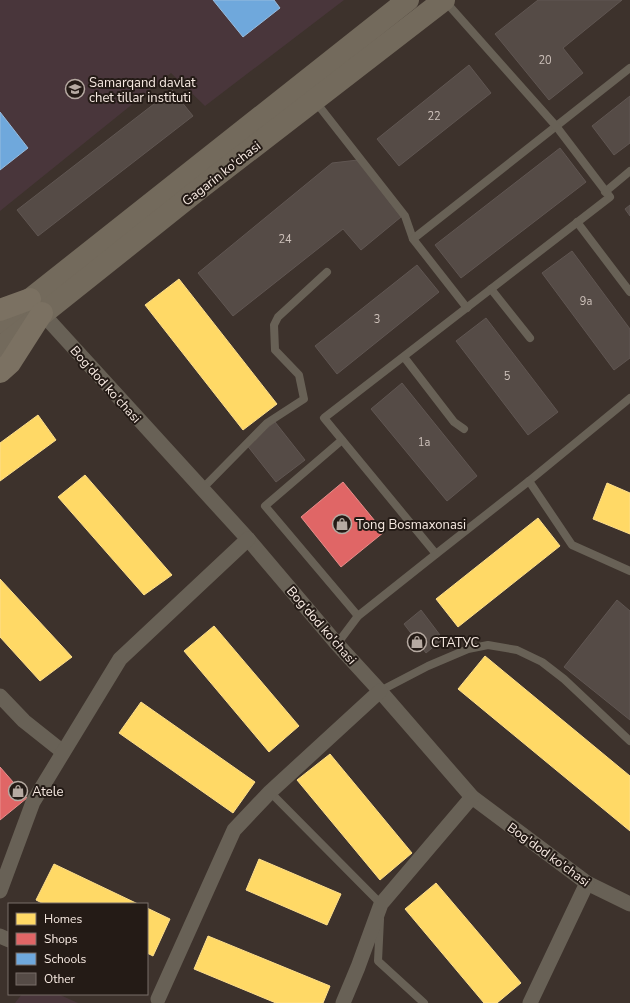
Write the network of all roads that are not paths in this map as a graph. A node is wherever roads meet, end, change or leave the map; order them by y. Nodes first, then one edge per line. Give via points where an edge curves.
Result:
1 (408, 0) edge
2 (444, 0) edge
3 (630, 68) edge
4 (315, 100) junction
5 (556, 126) junction
6 (630, 171) edge
7 (606, 192) junction
8 (577, 222) junction
9 (413, 239) junction
10 (327, 272) dead end
11 (491, 289) junction
12 (630, 292) edge
13 (36, 306) junction
14 (467, 308) junction
15 (0, 310) edge
16 (0, 323) edge
17 (530, 338) dead end
18 (0, 348) edge
19 (404, 357) junction
20 (0, 372) edge
21 (630, 398) edge
22 (464, 429) dead end
23 (342, 440) junction
24 (529, 481) junction
25 (202, 489) junction
26 (248, 539) junction
27 (436, 554) junction
28 (630, 571) edge
29 (358, 616) junction
30 (337, 644) junction
31 (380, 691) junction
32 (0, 696) edge
33 (630, 741) edge
34 (63, 752) junction
35 (270, 792) junction
36 (472, 797) junction
37 (587, 883) junction
38 (0, 891) edge
39 (381, 904) junction
40 (630, 904) edge
41 (157, 999) edge
42 (343, 1003) edge
43 (424, 1003) edge
44 (530, 1003) edge

1 - 13 main road, Gagarin ko'chasi
2 - 4 main road, Gagarin ko'chasi
2 - 5 lane
3 - 5 lane
4 - 9 lane via 405,216
4 - 13 main road, Gagarin ko'chasi
5 - 7 lane
5 - 9 lane
6 - 7 lane
7 - 8 lane via 610,197
8 - 11 lane
8 - 12 lane
9 - 14 lane
10 - 25 lane via 278,317 274,325 275,350 299,375 304,399 267,423
11 - 14 lane
11 - 17 lane
13 - 15 main road
13 - 16 main road, Gagarin ko'chasi
13 - 18 main road, Gagarin ko'chasi
13 - 20 main road via 10,363
13 - 25 street, Bog'dod ko'chasi
14 - 19 lane
19 - 22 lane via 454,422
19 - 23 lane via 324,418
21 - 24 lane
23 - 27 lane
23 - 29 lane via 265,506
24 - 27 lane
24 - 28 lane via 572,545
25 - 26 street, Bog'dod ko'chasi
26 - 30 street, Bog'dod ko'chasi
26 - 34 street via 120,659
27 - 29 lane
29 - 30 lane
30 - 31 street, Bog'dod ko'chasi
31 - 33 lane via 468,649 488,645 517,650 542,662 564,679
31 - 35 street
31 - 36 street, Bog'dod ko'chasi
32 - 34 street via 24,721
34 - 38 street via 33,802
35 - 39 lane
35 - 41 street via 234,830
36 - 37 street, Bog'dod ko'chasi
36 - 39 street
37 - 40 street, Bog'dod ko'chasi
37 - 44 street
39 - 42 street
39 - 43 lane via 378,961

